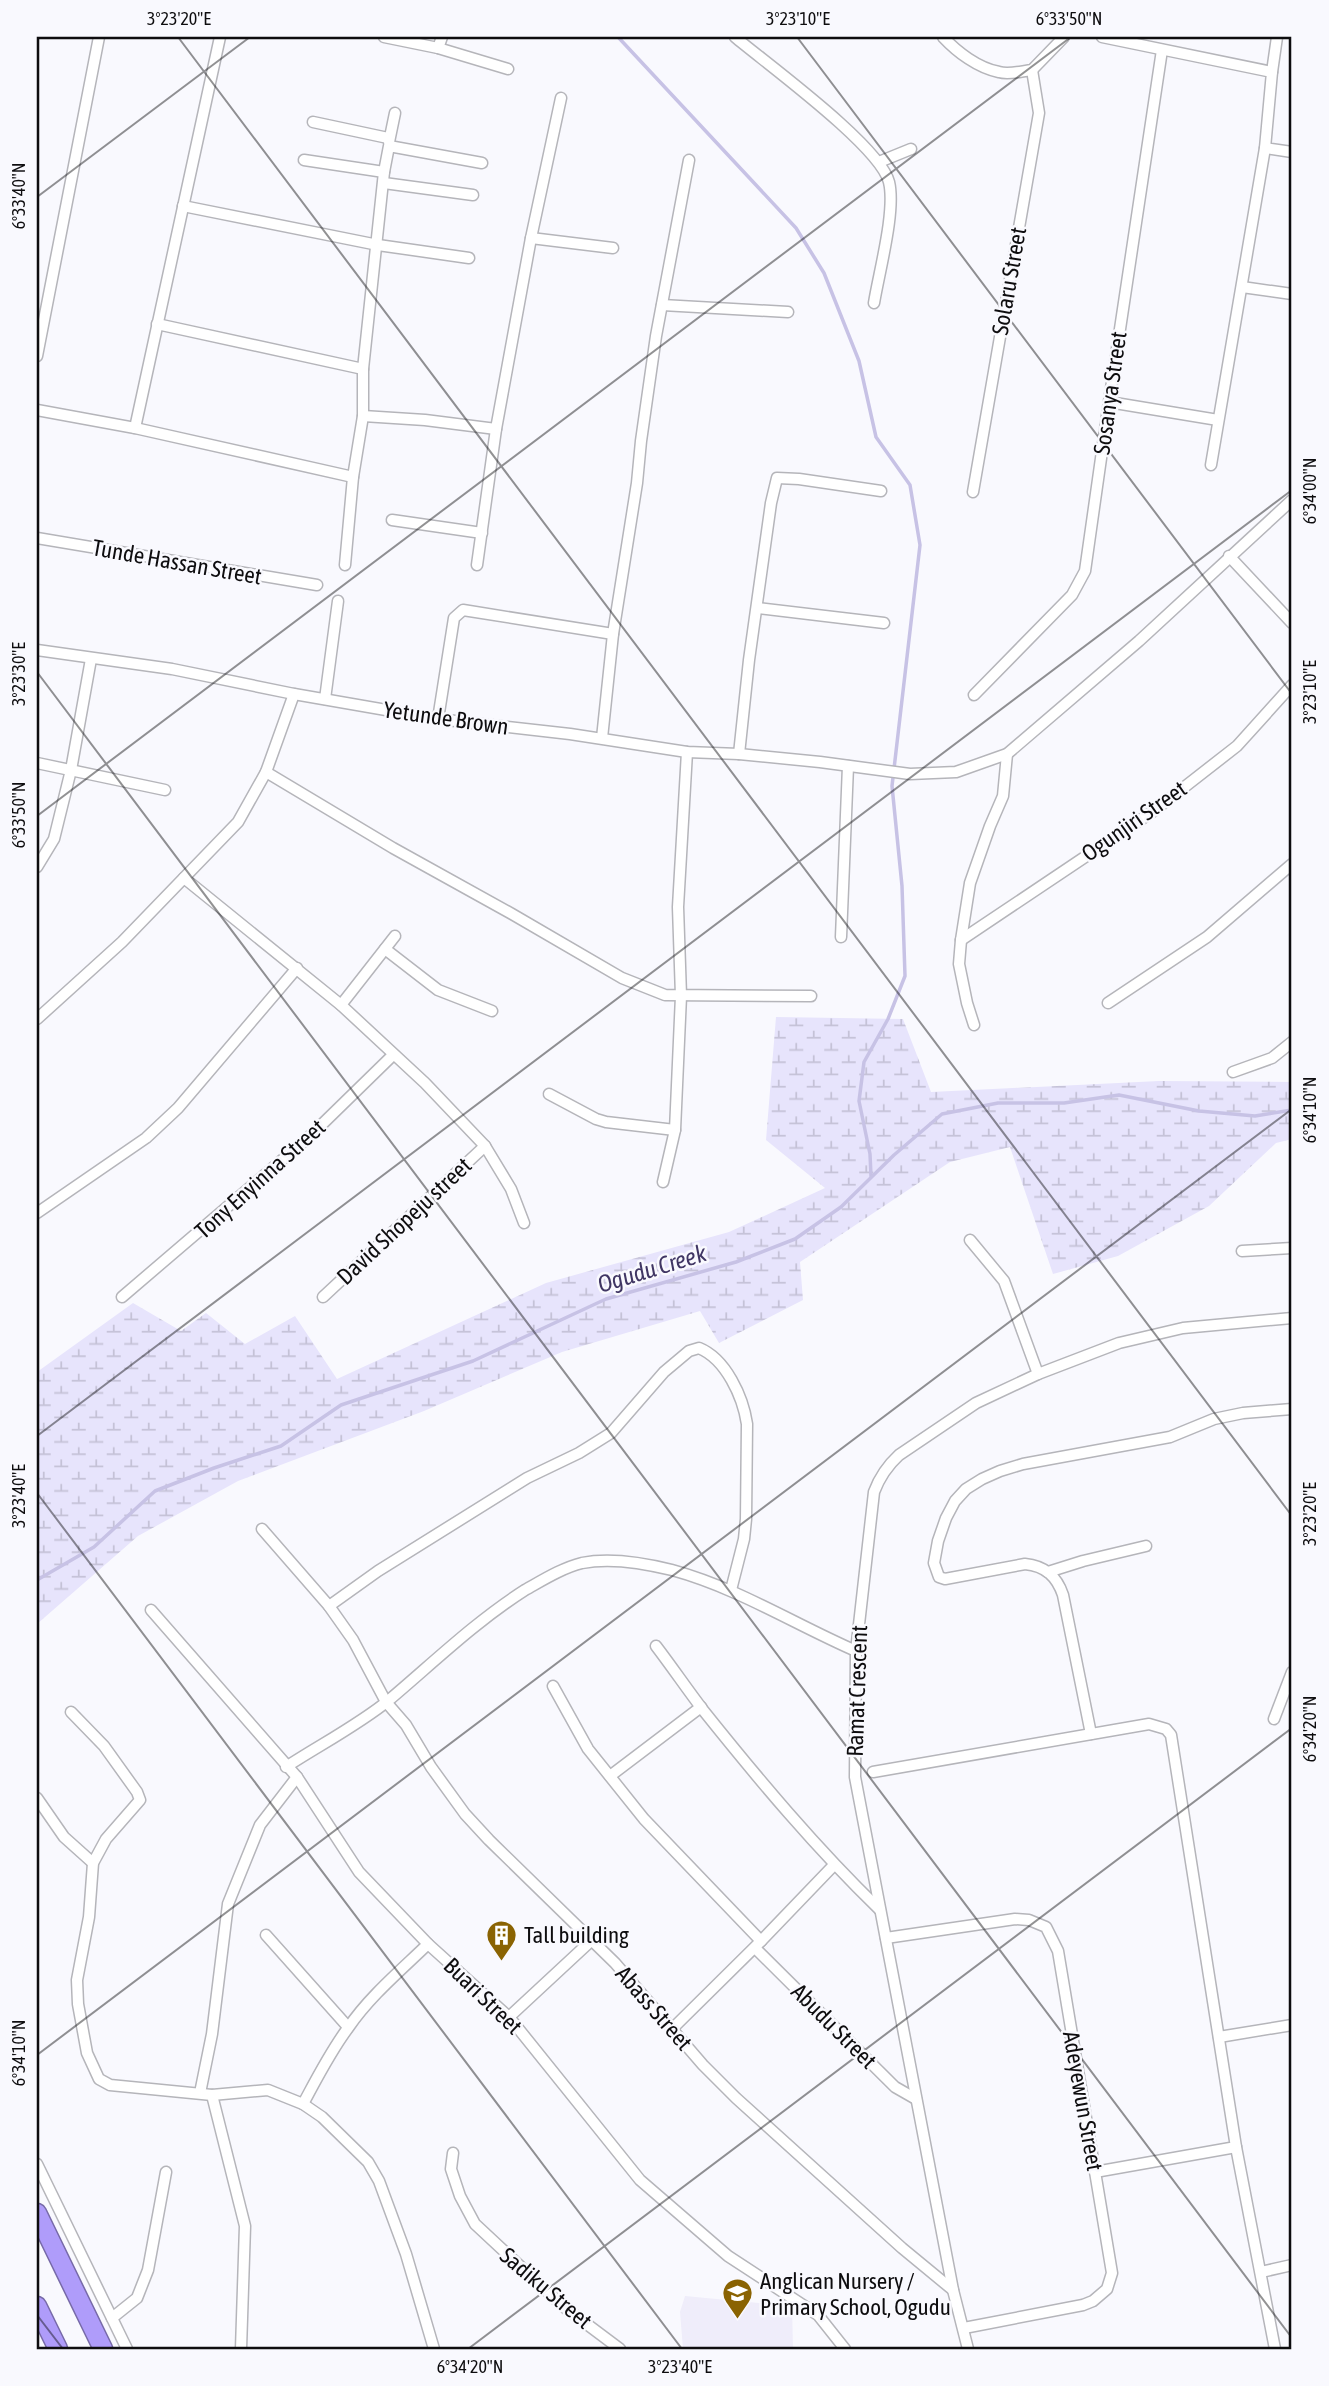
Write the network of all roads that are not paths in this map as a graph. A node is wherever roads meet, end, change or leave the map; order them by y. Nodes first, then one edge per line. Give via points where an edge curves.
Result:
1 (99, 37) edge
2 (220, 37) edge
3 (384, 37) edge
4 (442, 37) edge
5 (735, 37) edge
6 (943, 37) edge
7 (1064, 37) edge
8 (1102, 37) edge
9 (1277, 37) edge
10 (438, 48) junction
11 (1162, 50) junction
12 (508, 69) dead end
13 (1032, 70) junction
14 (1272, 72) junction
15 (561, 98) dead end
16 (395, 113) dead end
17 (313, 122) dead end
18 (389, 142) junction
19 (1265, 148) junction
20 (911, 149) dead end
21 (1292, 152) edge
22 (304, 160) dead end
23 (689, 160) dead end
24 (879, 162) junction
25 (482, 163) dead end
26 (384, 178) junction
27 (473, 195) dead end
28 (183, 206) junction
29 (531, 238) junction
30 (378, 244) junction
31 (613, 248) dead end
32 (469, 258) dead end
33 (1242, 287) junction
34 (1292, 294) edge
35 (874, 303) dead end
36 (662, 305) junction
37 (788, 312) dead end
38 (157, 324) junction
39 (37, 356) edge
40 (363, 369) junction
41 (1109, 402) junction
42 (37, 410) edge
43 (363, 416) junction
44 (1219, 420) junction
45 (135, 428) junction
46 (496, 429) junction
47 (1211, 465) dead end
48 (353, 477) junction
49 (881, 491) dead end
50 (973, 492) dead end
51 (1292, 500) edge
52 (392, 520) dead end
53 (482, 533) junction
54 (37, 538) edge
55 (1229, 556) junction
56 (345, 565) dead end
57 (477, 565) dead end
58 (317, 585) dead end
59 (338, 601) dead end
60 (758, 608) junction
61 (1292, 623) edge
62 (884, 624) dead end
63 (613, 634) junction
64 (37, 650) edge
65 (92, 659) junction
66 (1292, 685) edge
67 (294, 694) junction
68 (974, 695) dead end
69 (325, 699) junction
70 (438, 719) junction
71 (602, 738) junction
72 (687, 752) junction
73 (739, 754) junction
74 (1007, 754) junction
75 (37, 763) edge
76 (853, 767) junction
77 (71, 770) junction
78 (266, 772) junction
79 (165, 790) dead end
80 (1292, 864) edge
81 (37, 867) edge
82 (184, 878) junction
83 (395, 936) dead end
84 (841, 937) dead end
85 (961, 940) junction
86 (385, 949) junction
87 (297, 968) junction
88 (681, 996) junction
89 (811, 996) dead end
90 (1108, 1003) dead end
91 (341, 1005) junction
92 (492, 1010) dead end
93 (37, 1019) edge
94 (974, 1025) dead end
95 (1292, 1042) edge
96 (393, 1055) junction
97 (1233, 1072) dead end
98 (549, 1094) dead end
99 (675, 1130) junction
100 (485, 1146) junction
101 (663, 1182) dead end
102 (37, 1213) edge
103 (524, 1223) dead end
104 (970, 1240) dead end
105 (1292, 1248) edge
106 (1242, 1251) dead end
107 (122, 1297) dead end
108 (323, 1297) dead end
109 (1292, 1318) edge
110 (1038, 1374) junction
111 (1292, 1409) edge
112 (262, 1529) dead end
113 (1146, 1546) dead end
114 (1048, 1572) junction
115 (731, 1590) junction
116 (329, 1606) junction
117 (151, 1610) dead end
118 (656, 1646) dead end
119 (856, 1651) junction
120 (1292, 1672) edge
121 (553, 1686) dead end
122 (386, 1702) junction
123 (701, 1707) junction
124 (71, 1712) dead end
125 (1274, 1719) dead end
126 (1091, 1734) junction
127 (286, 1767) junction
128 (873, 1772) dead end
129 (610, 1776) junction
130 (297, 1777) junction
131 (37, 1798) edge
132 (93, 1863) junction
133 (834, 1865) junction
134 (880, 1910) junction
135 (266, 1935) dead end
136 (886, 1938) junction
137 (593, 1939) junction
138 (428, 1944) junction
139 (758, 1945) junction
140 (509, 2017) junction
141 (1292, 2025) edge
142 (348, 2027) junction
143 (672, 2029) junction
144 (1219, 2038) junction
145 (200, 2093) junction
146 (212, 2095) junction
147 (916, 2099) junction
148 (303, 2104) junction
149 (1236, 2147) junction
150 (453, 2153) dead end
151 (37, 2164) edge
152 (166, 2172) dead end
153 (1095, 2172) junction
154 (37, 2213) edge
155 (1292, 2265) edge
156 (1261, 2272) junction
157 (953, 2290) junction
158 (37, 2306) edge
159 (112, 2318) junction
160 (964, 2328) junction
161 (58, 2349) edge
162 (103, 2349) edge
163 (127, 2349) edge
164 (241, 2349) edge
165 (434, 2349) edge
166 (620, 2349) edge
167 (845, 2349) edge
168 (968, 2349) edge
169 (1275, 2349) edge

1 - 39 street
2 - 28 street
3 - 10 street
4 - 10 street
5 - 24 street via 861,141
6 - 13 street via 979,65 1000,73
7 - 13 street
8 - 11 street
9 - 14 street
10 - 12 street
11 - 14 street
11 - 41 street, Sosanya Street
13 - 50 street, Solaru Street via 1039,113
14 - 19 street
15 - 29 street
16 - 18 street
17 - 18 street
18 - 25 street
18 - 26 street
19 - 21 street
19 - 33 street
20 - 24 street
22 - 26 street
23 - 36 street
24 - 35 street via 889,182 890,211
26 - 27 street
26 - 30 street
28 - 30 street
28 - 38 street
29 - 31 street
29 - 46 street
30 - 32 street
30 - 40 street
33 - 34 street
33 - 44 street
36 - 37 street
36 - 63 street
38 - 40 street
38 - 45 street
40 - 43 street
41 - 44 street
41 - 68 street, Sosanya Street via 1085,571 1072,595
42 - 45 street
43 - 46 street
43 - 48 street
44 - 47 street
45 - 48 street
46 - 53 street
48 - 56 street
49 - 60 street via 776,478
51 - 55 street
52 - 53 street
53 - 57 street
54 - 58 street, Tunde Hassan Street
55 - 61 street
55 - 74 street via 1139,641
59 - 69 street
60 - 62 street
60 - 73 street
63 - 70 street via 463,610 454,618
63 - 71 street
64 - 65 street, Yetunde Brown
65 - 67 street, Yetunde Brown via 172,668
65 - 77 street
66 - 85 street, Ogunjiri Street via 1237,746 1166,802
67 - 69 street, Yetunde Brown
67 - 78 street
69 - 70 street, Yetunde Brown
70 - 71 street, Yetunde Brown
71 - 72 street, Yetunde Brown
72 - 73 street, Yetunde Brown
72 - 88 street via 678,907
73 - 76 street, Yetunde Brown
74 - 76 street, Yetunde Brown via 956,772 910,774
74 - 85 street via 1003,796 970,883
75 - 77 street
76 - 84 street
77 - 79 street
77 - 81 street via 54,839
78 - 82 street via 238,822
78 - 88 street via 622,978 665,996
80 - 90 street via 1207,937
82 - 87 street
82 - 93 street
83 - 86 street
85 - 94 street via 959,964
86 - 91 street
86 - 92 street via 438,990
87 - 91 street
87 - 102 street via 178,1108 146,1138
88 - 89 street
88 - 99 street
91 - 96 street
95 - 97 street via 1272,1058
96 - 100 street
96 - 107 street, Tony Enyinna Street via 309,1137
98 - 99 street via 606,1122
99 - 101 street
100 - 103 street via 511,1189
100 - 108 street, David Shopeju street
104 - 110 street via 1004,1281
105 - 106 street
109 - 110 street, Ramat Crescent via 1150,1335
110 - 119 street, Ramat Crescent via 976,1403 900,1455 880,1476 874,1492
111 - 114 street via 1243,1413 1170,1437 1023,1464 966,1489 946,1518 938,1541 934,1563 939,1577 1025,1564
112 - 116 street, Abass Street
113 - 114 street
114 - 126 street via 1063,1595
115 - 116 street via 746,1519 745,1408 717,1358 699,1348 664,1372 611,1433 527,1478
115 - 119 street
115 - 122 street via 647,1565 606,1560 581,1563 535,1584 480,1621
116 - 122 street, Abass Street
117 - 127 street, Buari Street
118 - 123 street
119 - 134 street, Ramat Crescent via 855,1777
120 - 125 street
121 - 129 street, Abudu Street via 588,1749
122 - 127 street
122 - 137 street, Abass Street via 465,1814
123 - 129 street
123 - 133 street
124 - 132 street via 104,1746 140,1800 106,1839
126 - 128 street
126 - 144 street via 1149,1724 1171,1735
127 - 130 street, Buari Street
129 - 139 street, Abudu Street
130 - 138 street, Buari Street via 359,1872
130 - 145 street via 260,1825 228,1904
131 - 132 street via 64,1837
132 - 145 street via 77,1980 81,2028 93,2071 110,2085
133 - 134 street
133 - 139 street
134 - 136 street, Ramat Crescent
135 - 142 street
136 - 147 street, Ramat Crescent
136 - 153 street, Adeyewun Street via 1015,1919 1046,1927 1058,1951
137 - 140 street
137 - 143 street, Abass Street
138 - 140 street, Buari Street
138 - 142 street
139 - 143 street
139 - 147 street, Abudu Street via 895,2087
140 - 167 street, Buari Street via 640,2180 728,2256 818,2315
141 - 144 street
142 - 148 street
143 - 157 street, Abass Street via 736,2098
144 - 149 street
145 - 146 street
146 - 148 street via 268,2090
146 - 164 street via 245,2225
147 - 157 street, Ramat Crescent
148 - 165 street via 355,2148 379,2181
149 - 153 street
149 - 156 street
150 - 166 street, Sadiku Street via 451,2169 475,2224 564,2307
151 - 159 street
152 - 159 street via 148,2270 137,2298
153 - 160 street, Adeyewun Street via 1112,2273 1107,2289 1083,2305
154 - 162 highway
155 - 156 street
156 - 169 street
157 - 160 street, Ramat Crescent
158 - 161 highway
159 - 163 street
160 - 168 street, Ramat Crescent

